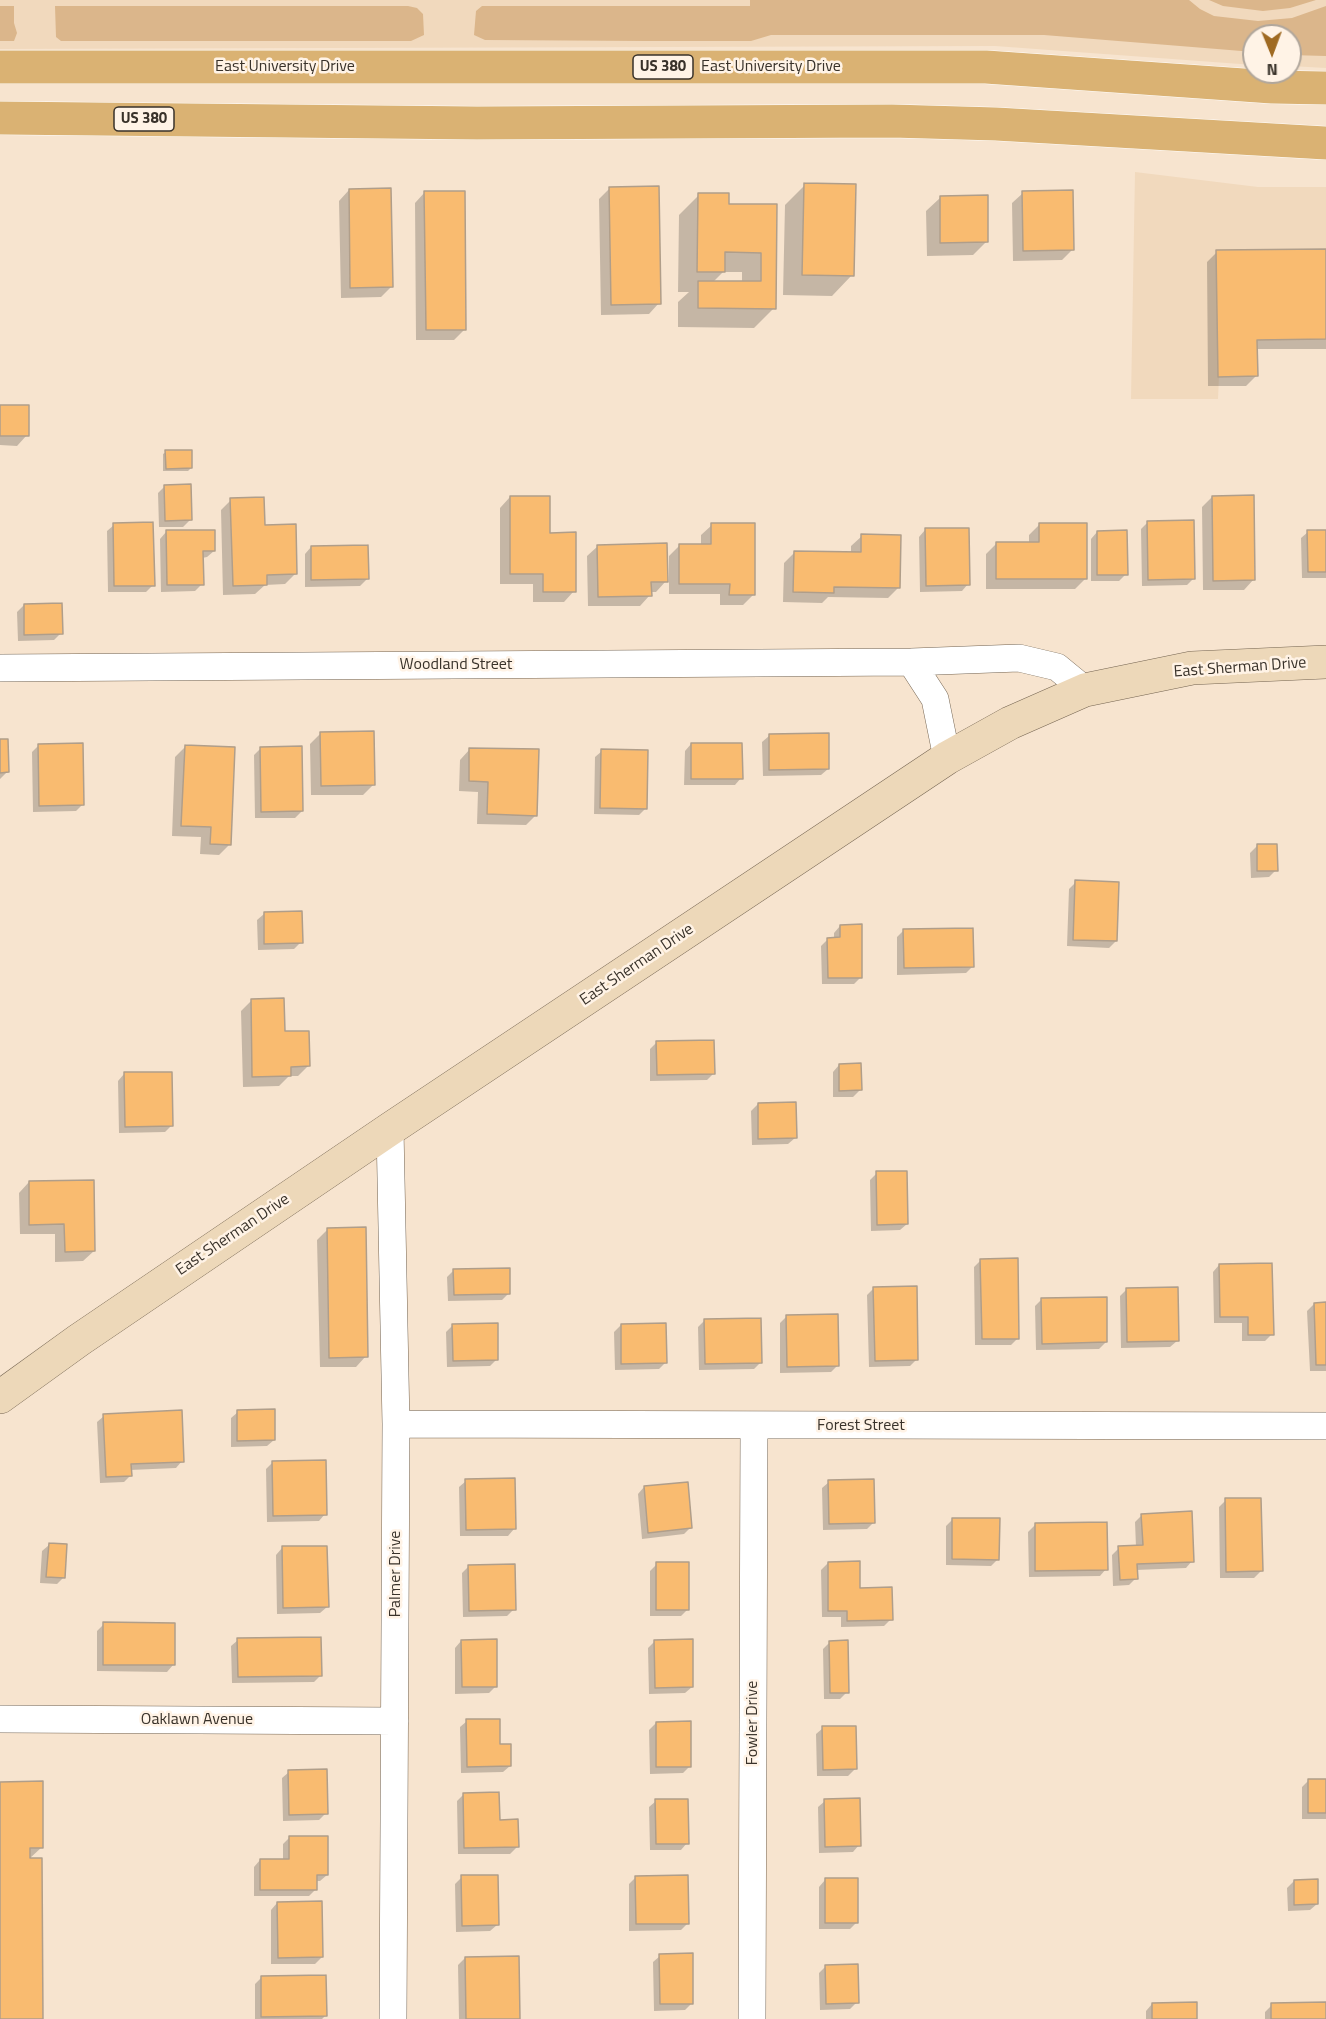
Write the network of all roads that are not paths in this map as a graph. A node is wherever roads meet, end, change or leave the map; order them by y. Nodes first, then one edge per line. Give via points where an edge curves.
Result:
1 (0, 67) edge
2 (1326, 88) edge
3 (0, 118) edge
4 (1326, 143) edge
5 (1323, 661) edge
6 (911, 662) junction
7 (0, 668) edge
8 (1085, 690) junction
9 (947, 758) junction
10 (390, 1129) junction
11 (0, 1397) edge
12 (396, 1424) junction
13 (754, 1426) junction
14 (1326, 1426) edge
15 (0, 1719) edge
16 (395, 1721) junction
17 (393, 2019) edge
18 (752, 2019) edge

1 - 2 main road, East University Drive / US 380 via 986,67
3 - 4 main road, US 380 via 477,123 892,121
5 - 8 main road, East Sherman Drive via 1192,668
6 - 7 street, Woodland Street
6 - 8 street, Woodland Street via 1019,658 1057,667
6 - 9 street via 935,699
8 - 9 main road, East Sherman Drive via 1010,723
9 - 10 main road, East Sherman Drive
10 - 11 main road, East Sherman Drive
10 - 12 street, Palmer Drive
12 - 13 street, Forest Street
12 - 16 street, Palmer Drive
13 - 14 street, Forest Street
13 - 18 street, Fowler Drive
15 - 16 street, Oaklawn Avenue
16 - 17 street, Palmer Drive

